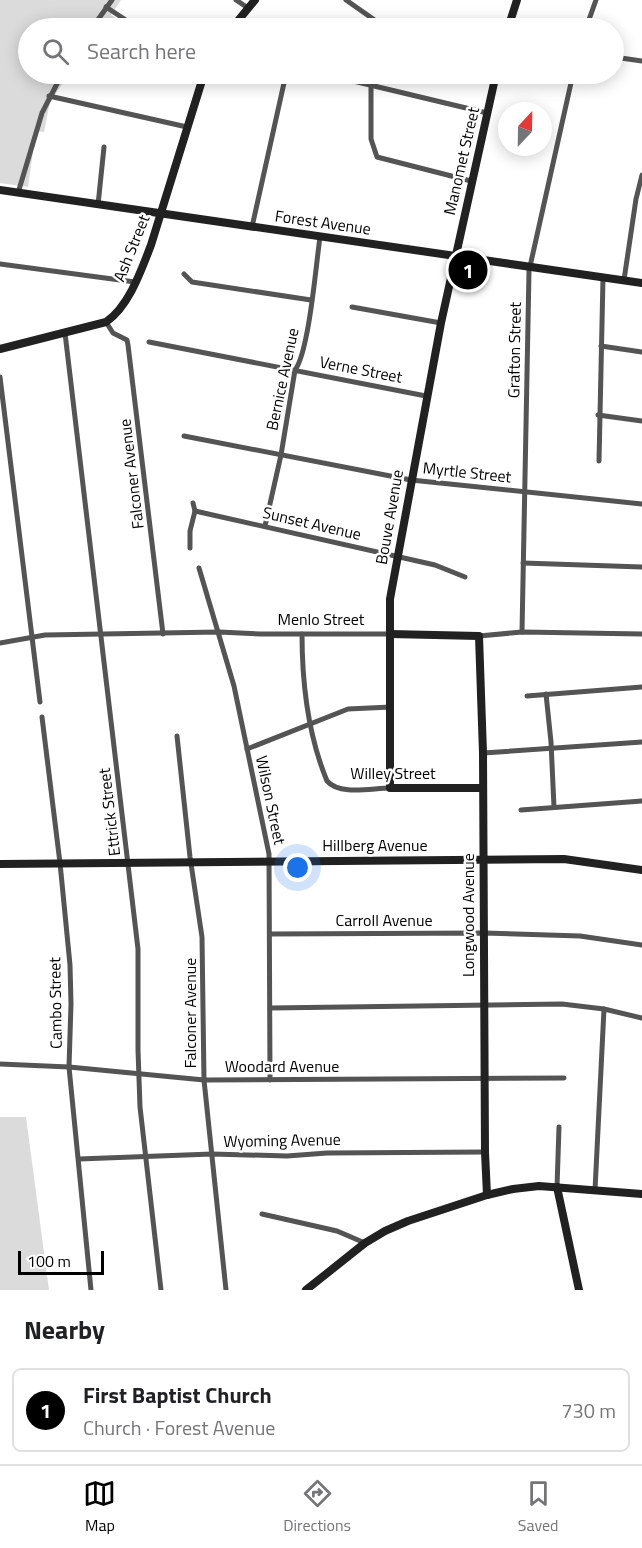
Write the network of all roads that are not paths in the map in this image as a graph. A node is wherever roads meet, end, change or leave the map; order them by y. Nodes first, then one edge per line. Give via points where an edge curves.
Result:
1 (112, 0) edge
2 (236, 0) edge
3 (255, 0) edge
4 (346, 0) edge
5 (517, 0) edge
6 (596, 0) edge
7 (106, 8) junction
8 (248, 8) junction
9 (99, 18) edge
10 (122, 18) edge
11 (240, 18) edge
12 (372, 18) edge
13 (511, 18) edge
14 (590, 18) edge
15 (624, 59) edge
16 (642, 62) edge
17 (57, 84) edge
18 (201, 84) edge
19 (284, 84) edge
20 (367, 84) edge
21 (494, 84) edge
22 (571, 84) edge
23 (371, 85) junction
24 (50, 96) junction
25 (487, 113) junction
26 (187, 127) junction
27 (104, 147) dead end
28 (642, 175) edge
29 (471, 181) junction
30 (0, 190) edge
31 (18, 193) junction
32 (639, 200) edge
33 (98, 205) junction
34 (161, 213) junction
35 (252, 227) junction
36 (320, 237) junction
37 (454, 256) junction
38 (0, 264) edge
39 (530, 266) junction
40 (184, 274) dead end
41 (603, 278) junction
42 (624, 280) junction
43 (135, 282) junction
44 (642, 283) edge
45 (311, 300) junction
46 (352, 307) dead end
47 (106, 322) junction
48 (441, 323) junction
49 (65, 333) junction
50 (149, 342) dead end
51 (601, 346) junction
52 (0, 349) edge
53 (642, 352) edge
54 (295, 370) junction
55 (0, 377) edge
56 (426, 396) junction
57 (598, 415) junction
58 (642, 421) edge
59 (184, 436) dead end
60 (281, 455) junction
61 (599, 461) dead end
62 (411, 480) junction
63 (524, 492) junction
64 (193, 503) dead end
65 (642, 504) edge
66 (195, 511) junction
67 (266, 526) junction
68 (190, 548) dead end
69 (397, 556) junction
70 (523, 563) junction
71 (642, 567) edge
72 (199, 568) dead end
73 (465, 577) dead end
74 (219, 632) junction
75 (522, 632) junction
76 (101, 634) junction
77 (163, 634) junction
78 (302, 634) junction
79 (390, 634) junction
80 (642, 634) edge
81 (32, 636) junction
82 (479, 636) junction
83 (0, 643) edge
84 (642, 687) edge
85 (546, 694) junction
86 (527, 696) dead end
87 (40, 702) dead end
88 (391, 707) junction
89 (42, 717) dead end
90 (310, 725) junction
91 (177, 736) dead end
92 (642, 742) edge
93 (552, 748) junction
94 (247, 749) junction
95 (483, 753) junction
96 (390, 788) junction
97 (483, 788) junction
98 (642, 801) edge
99 (554, 807) junction
100 (521, 810) dead end
101 (483, 860) junction
102 (191, 861) junction
103 (270, 861) junction
104 (60, 863) junction
105 (128, 863) junction
106 (0, 864) edge
107 (642, 870) edge
108 (484, 933) junction
109 (270, 934) junction
110 (642, 945) edge
111 (484, 1005) junction
112 (270, 1008) junction
113 (604, 1009) junction
114 (642, 1018) edge
115 (0, 1064) edge
116 (69, 1067) junction
117 (138, 1072) junction
118 (564, 1078) dead end
119 (485, 1079) junction
120 (204, 1080) junction
121 (270, 1080) junction
122 (558, 1127) dead end
123 (485, 1152) junction
124 (212, 1154) junction
125 (146, 1156) junction
126 (79, 1159) junction
127 (557, 1187) junction
128 (595, 1190) junction
129 (642, 1194) edge
130 (487, 1195) junction
131 (262, 1215) dead end
132 (365, 1244) junction
133 (91, 1290) edge
134 (161, 1290) edge
135 (226, 1290) edge
136 (306, 1290) edge
137 (579, 1290) edge

1 - 7 street
2 - 8 street
3 - 8 street
4 - 12 street
5 - 13 street
6 - 14 street
7 - 9 street
7 - 10 street
8 - 11 street
15 - 16 street
17 - 24 street
18 - 26 street, Ash Street
19 - 35 street
20 - 23 street
21 - 25 street, Manomet Street
22 - 39 street, Grafton Street
23 - 25 street
23 - 29 street via 371,139 377,157
24 - 26 street
24 - 31 street
25 - 29 street, Manomet Street
26 - 34 street, Ash Street
27 - 33 street
28 - 32 street
29 - 37 street, Manomet Street
30 - 31 street, Forest Avenue
31 - 33 street, Forest Avenue
32 - 42 street
33 - 34 street, Forest Avenue
34 - 35 street, Forest Avenue
34 - 43 street, Ash Street
35 - 36 street, Forest Avenue
36 - 37 street, Forest Avenue
36 - 45 street, Bernice Avenue
37 - 39 street, Forest Avenue
37 - 48 street, Bouve Avenue
38 - 43 street
39 - 41 street, Forest Avenue
39 - 63 street, Grafton Street
40 - 45 street via 192,282
41 - 42 street, Forest Avenue
41 - 51 street
42 - 44 street, Forest Avenue
43 - 47 street, Ash Street via 119,310
45 - 54 street, Bernice Avenue
46 - 48 street
47 - 49 street
47 - 77 street, Falconer Avenue via 128,345
48 - 56 street, Bouve Avenue
49 - 52 street
49 - 76 street, Ettrick Street
50 - 54 street, Verne Street
51 - 53 street
51 - 57 street
54 - 56 street, Verne Street
54 - 60 street, Bernice Avenue
55 - 81 street
56 - 62 street, Bouve Avenue
57 - 58 street
57 - 61 street
59 - 60 street, Myrtle Street
60 - 62 street, Myrtle Street
60 - 67 street, Bernice Avenue
62 - 63 street, Myrtle Street
62 - 69 street, Bouve Avenue
63 - 65 street, Myrtle Street
63 - 70 street, Grafton Street
64 - 66 street
66 - 67 street, Sunset Avenue
66 - 68 street
67 - 69 street, Sunset Avenue
69 - 73 street, Sunset Avenue
69 - 79 street, Bouve Avenue via 390,599
70 - 71 street
70 - 75 street, Grafton Street
72 - 74 street, Wilson Street
74 - 77 street, Menlo Street
74 - 78 street, Menlo Street
74 - 94 street, Wilson Street
75 - 80 street, Menlo Street
75 - 82 street, Menlo Street
76 - 77 street, Menlo Street
76 - 81 street, Menlo Street
76 - 105 street, Ettrick Street
78 - 79 street, Menlo Street
78 - 90 street
79 - 82 street, Menlo Street
79 - 88 street, Bouve Avenue
81 - 83 street, Menlo Street
81 - 87 street
82 - 95 street, Longwood Avenue
84 - 85 street
85 - 86 street
85 - 93 street
88 - 90 street via 348,709
88 - 96 street, Bouve Avenue
89 - 104 street, Cambo Street
90 - 94 street
90 - 96 street, Willey Street via 329,784 344,789
91 - 102 street, Falconer Avenue
92 - 93 street
93 - 95 street
93 - 99 street
94 - 103 street, Wilson Street
95 - 97 street, Longwood Avenue
96 - 97 street, Willey Street
97 - 101 street, Longwood Avenue
98 - 99 street
99 - 100 street
101 - 103 street, Hillberg Avenue
101 - 107 street, Hillberg Avenue via 564,859
101 - 108 street, Longwood Avenue
102 - 103 street, Hillberg Avenue
102 - 105 street, Hillberg Avenue
102 - 120 street, Falconer Avenue via 203,946
103 - 109 street, Wilson Street
104 - 105 street, Hillberg Avenue
104 - 106 street, Hillberg Avenue
104 - 116 street, Cambo Street via 70,966
105 - 117 street, Ettrick Street via 138,949
108 - 109 street, Carroll Avenue
108 - 110 street, Carroll Avenue via 580,936
108 - 111 street, Longwood Avenue
109 - 112 street, Wilson Street
111 - 112 street
111 - 113 street via 561,1004
111 - 119 street, Longwood Avenue
112 - 121 street, Wilson Street
113 - 114 street
113 - 128 street
115 - 116 street, Woodard Avenue
116 - 117 street, Woodard Avenue
116 - 126 street, Cambo Street
117 - 120 street, Woodard Avenue
117 - 125 street, Ettrick Street
118 - 119 street, Woodard Avenue
119 - 121 street, Woodard Avenue
119 - 123 street, Longwood Avenue
120 - 121 street, Woodard Avenue
120 - 124 street, Falconer Avenue
122 - 127 street
123 - 124 street, Wyoming Avenue
123 - 130 street, Longwood Avenue
124 - 125 street, Wyoming Avenue
124 - 135 street, Falconer Avenue
125 - 126 street, Wyoming Avenue
125 - 134 street, Ettrick Street
126 - 133 street, Cambo Street
127 - 128 street
127 - 130 street via 522,1187
127 - 137 street
128 - 129 street
130 - 132 street via 397,1225
131 - 132 street via 337,1231
132 - 136 street

